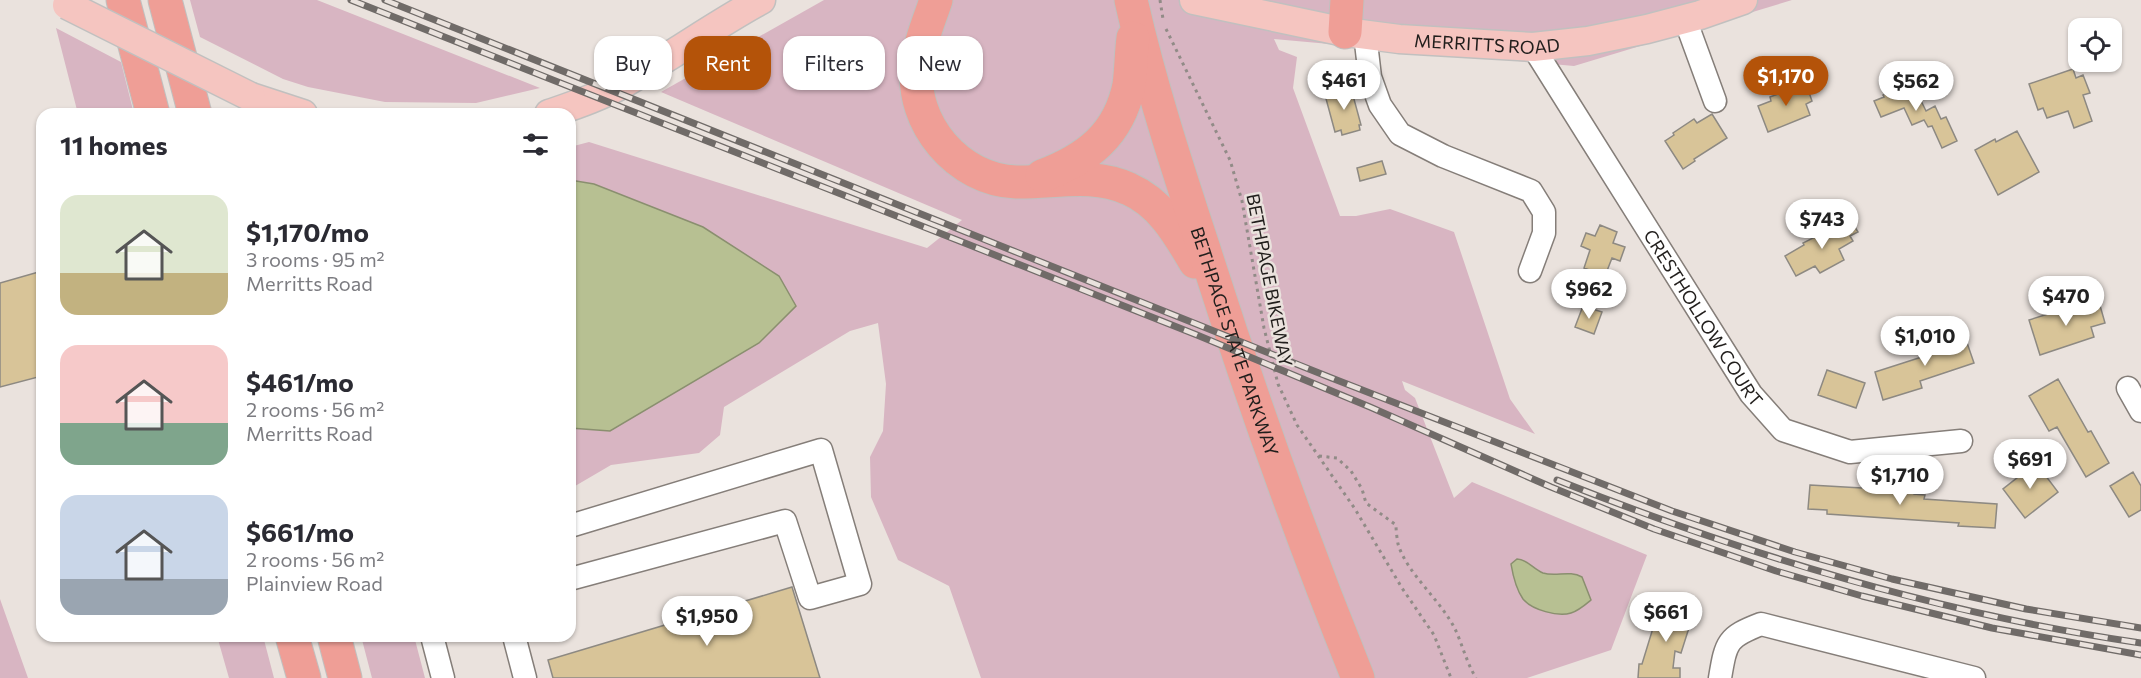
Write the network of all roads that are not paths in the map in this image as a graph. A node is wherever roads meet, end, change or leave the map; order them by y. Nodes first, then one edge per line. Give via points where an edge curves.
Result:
1 (123, 0) edge
2 (165, 0) edge
3 (761, 0) edge
4 (936, 0) edge
5 (1194, 0) edge
6 (1743, 0) edge
7 (63, 2) edge
8 (1142, 5) edge
9 (1685, 19) junction
10 (1352, 22) edge
11 (1533, 46) junction
12 (1715, 101) dead end
13 (151, 108) edge
14 (193, 108) edge
15 (285, 108) edge
16 (566, 108) edge
17 (1030, 181) junction
18 (1530, 271) dead end
19 (1224, 312) junction
20 (2128, 388) dead end
21 (2141, 411) edge
22 (1961, 441) dead end
23 (576, 524) edge
24 (576, 577) edge
25 (294, 642) edge
26 (336, 642) edge
27 (434, 642) edge
28 (516, 642) edge
29 (303, 678) edge
30 (345, 678) edge
31 (443, 678) edge
32 (525, 678) edge
33 (1358, 678) edge
34 (1720, 678) edge
35 (1974, 678) edge

1 - 13 highway
2 - 14 highway
3 - 16 main road via 625,83
4 - 17 highway via 916,66 916,85 929,126 954,158 967,166 1002,180
5 - 10 main road, MERRITTS ROAD
6 - 9 main road, MERRITTS ROAD
7 - 15 main road, bridge via 251,97
8 - 17 highway via 1129,84 1110,130 1087,154
8 - 19 highway, BETHPAGE STATE PARKWAY via 1162,119
9 - 11 main road, MERRITTS ROAD via 1588,41
9 - 12 street
10 - 11 main road, MERRITTS ROAD via 1399,39
10 - 18 street via 1380,105 1400,134 1443,156 1531,191 1544,212 1544,233
11 - 22 street, CRESTHOLLOW COURT via 1751,394 1783,430 1850,452
17 - 19 highway via 1098,180 1142,195 1176,230
19 - 33 highway, BETHPAGE STATE PARKWAY via 1274,459
20 - 21 street
23 - 24 street via 820,450 860,584 810,598 785,521
25 - 29 highway
26 - 30 highway
27 - 31 street
28 - 32 street
34 - 35 street via 1724,650 1738,632 1761,624

